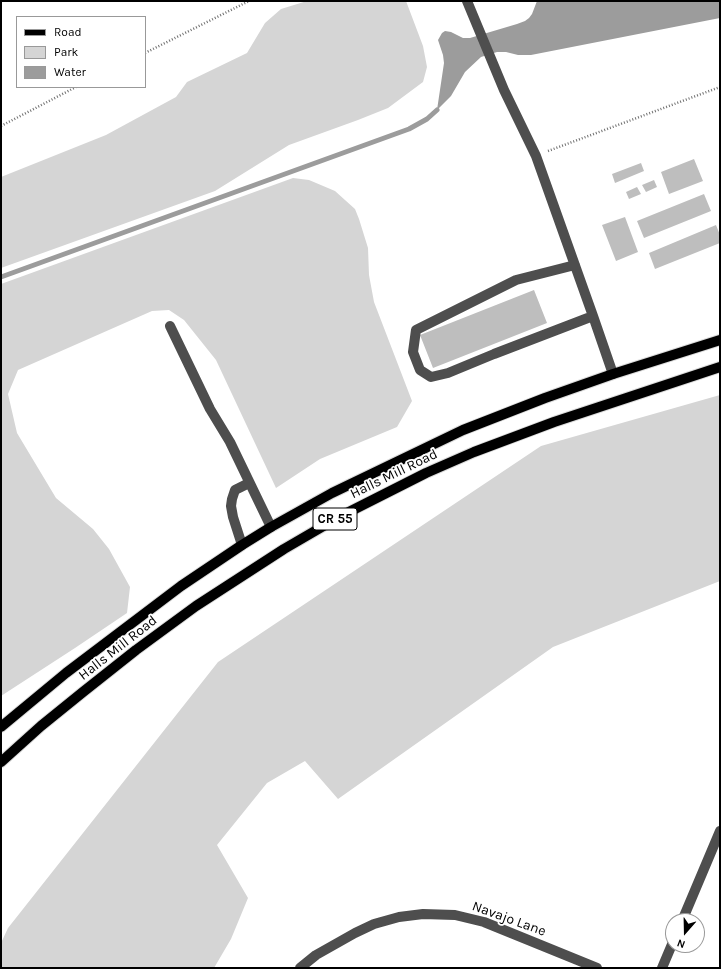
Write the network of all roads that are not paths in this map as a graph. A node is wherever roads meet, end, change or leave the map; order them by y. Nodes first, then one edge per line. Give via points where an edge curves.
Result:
1 (467, 1) edge
2 (575, 265) junction
3 (593, 316) junction
4 (170, 326) dead end
5 (720, 340) edge
6 (720, 367) edge
7 (613, 374) junction
8 (249, 483) junction
9 (271, 527) junction
10 (242, 545) junction
11 (1, 727) edge
12 (1, 762) edge
13 (720, 831) edge
14 (685, 913) edge
15 (668, 953) edge
16 (300, 968) edge
17 (597, 968) edge
18 (662, 968) edge

1 - 2 street via 504,90 536,156
2 - 3 street
2 - 3 street via 516,280 416,330 413,352 420,370 431,377 442,375
3 - 7 street
4 - 8 street
5 - 7 main road, Halls Mill Road / CR 55
6 - 12 main road, Halls Mill Road / CR 55 via 554,422 474,452 340,517 278,552 196,606 83,692
7 - 9 main road, Halls Mill Road / CR 55 via 463,430 363,477
8 - 9 street
8 - 10 street via 235,490 231,506
9 - 10 main road, Halls Mill Road / CR 55
10 - 11 main road, Halls Mill Road / CR 55 via 120,631
13 - 14 street
15 - 18 street
16 - 17 street, Navajo Lane via 316,955 374,924 399,917 435,914 455,915 484,922

